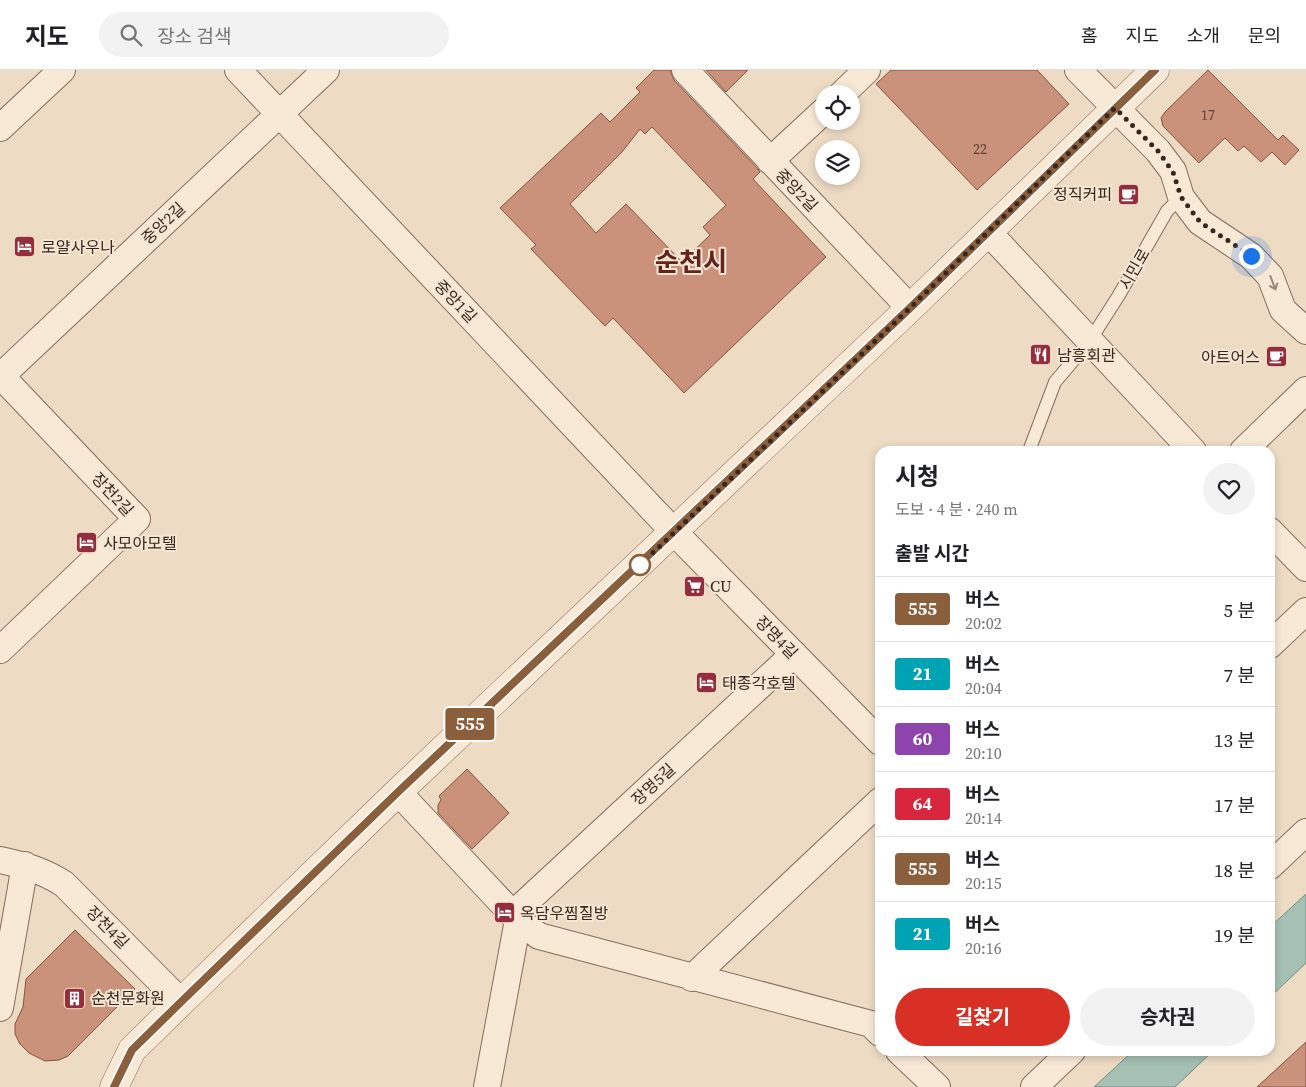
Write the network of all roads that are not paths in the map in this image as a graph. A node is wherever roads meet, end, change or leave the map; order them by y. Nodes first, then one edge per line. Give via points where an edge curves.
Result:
1 (62, 70) edge
2 (238, 70) edge
3 (326, 70) edge
4 (685, 70) edge
5 (867, 70) edge
6 (1078, 70) edge
7 (1155, 70) edge
8 (851, 85) edge
9 (1115, 108) junction
10 (279, 113) junction
11 (815, 120) edge
12 (0, 128) edge
13 (770, 162) junction
14 (1181, 197) junction
15 (988, 232) junction
16 (910, 308) junction
17 (1306, 331) edge
18 (1089, 342) junction
19 (0, 375) edge
20 (1306, 390) edge
21 (1031, 446) edge
22 (1188, 446) edge
23 (1248, 446) edge
24 (674, 532) junction
25 (1275, 536) edge
26 (1306, 568) edge
27 (1306, 611) edge
28 (1275, 633) edge
29 (0, 650) edge
30 (794, 654) junction
31 (875, 731) edge
32 (398, 792) junction
33 (875, 806) edge
34 (1306, 832) edge
35 (1275, 861) edge
36 (12, 863) edge
37 (515, 917) junction
38 (692, 978) junction
39 (181, 1002) junction
40 (0, 1008) edge
41 (875, 1024) edge
42 (904, 1056) edge
43 (1067, 1056) edge
44 (114, 1087) edge
45 (487, 1087) edge
46 (936, 1087) edge
47 (1034, 1087) edge

1 - 12 street
2 - 10 street, 중앙1길
3 - 10 street, 중앙2길
4 - 13 street, 중앙2길
5 - 8 street
6 - 9 street
7 - 9 street
9 - 14 street via 1158,151 1173,172
9 - 15 street
10 - 19 street, 중앙2길
10 - 24 street, 중앙1길
11 - 13 street
13 - 16 street, 중앙2길
14 -> 17 street via 1200,222 1251,256 1270,276 1283,310
14 - 18 lane, 시민로 via 1166,211
15 - 16 street
15 - 18 street
16 - 24 street
18 - 21 lane, 시민로 via 1055,382
18 - 22 street
19 - 29 street, 장천2길 via 136,519
20 - 23 street
24 - 30 street, 장명4길
24 - 32 street
25 - 26 street
27 - 28 street
30 - 31 street, 장명4길
30 - 37 street, 장명5길
32 - 37 street
32 - 39 street
33 - 38 street
34 - 35 street
36 - 39 street, 장천4길 via 48,874 70,889
36 - 40 street, 장천4길
37 - 38 street via 539,936 558,943
37 - 45 street
38 - 41 street
39 - 44 street via 132,1050
42 - 46 street
43 - 47 street

